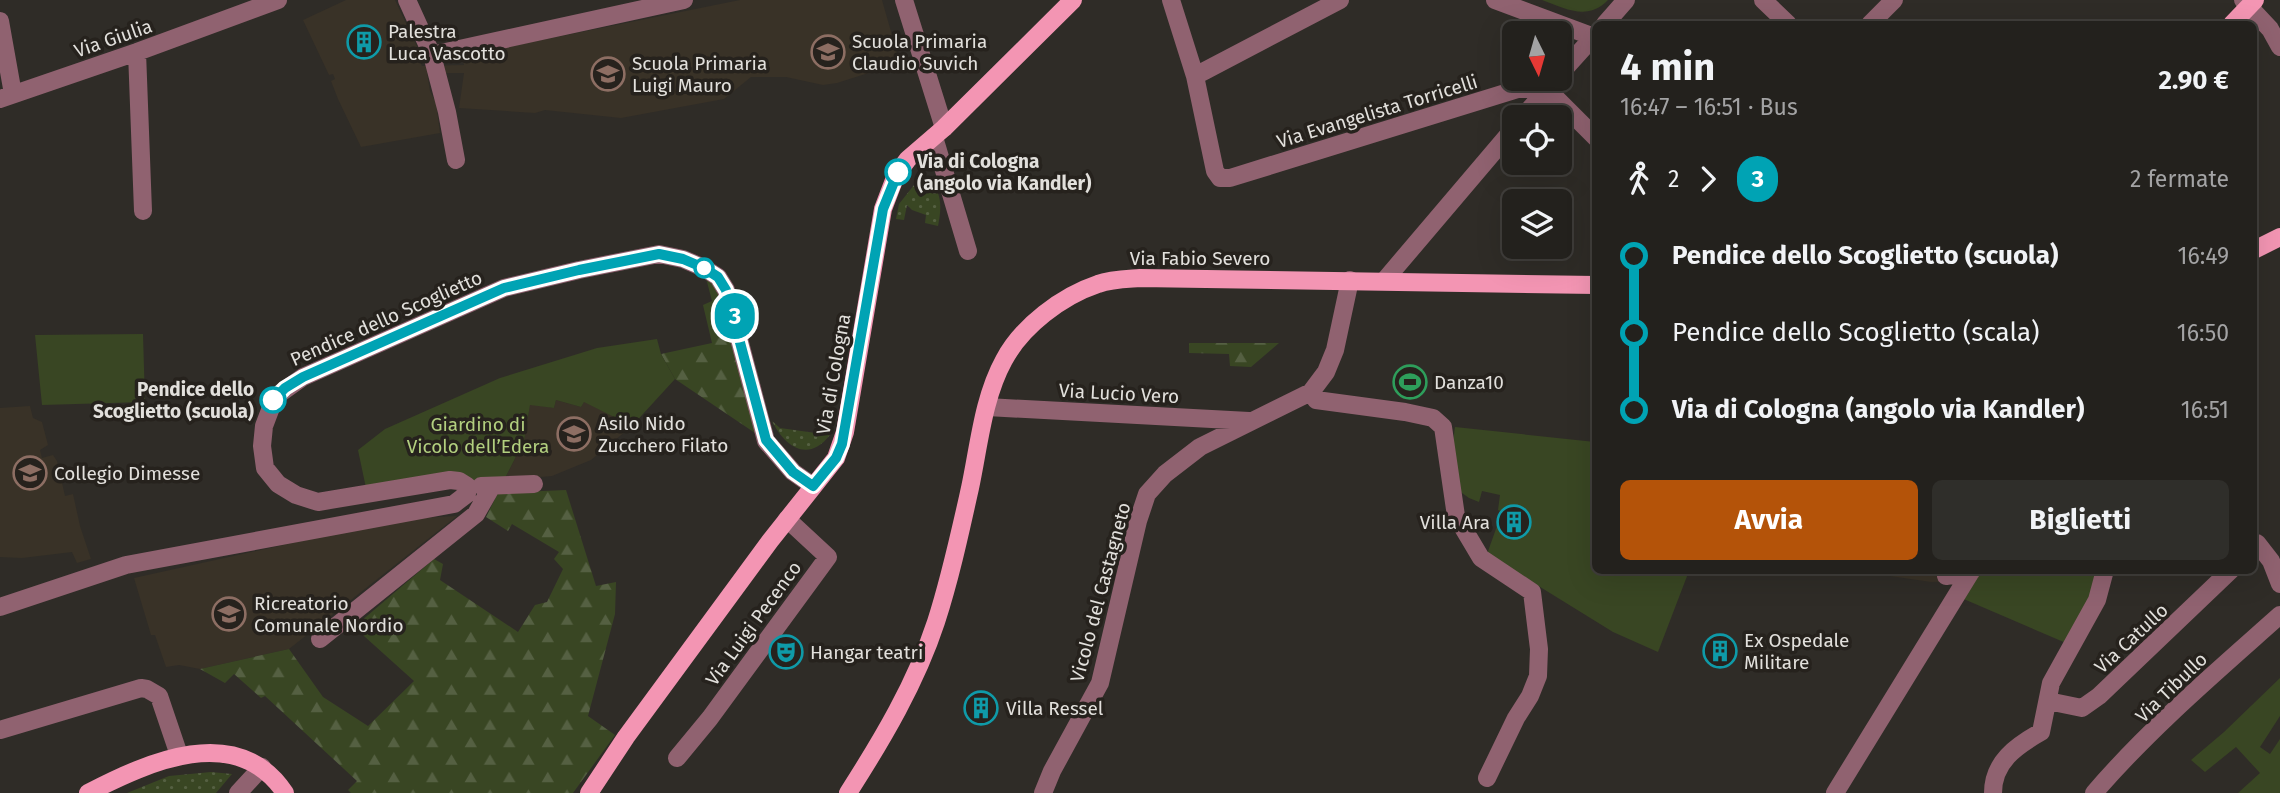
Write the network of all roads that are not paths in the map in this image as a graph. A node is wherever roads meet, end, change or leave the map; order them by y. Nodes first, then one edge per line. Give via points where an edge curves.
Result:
1 (278, 0) edge
2 (407, 0) edge
3 (684, 0) edge
4 (904, 0) edge
5 (1073, 0) edge
6 (1171, 0) edge
7 (1340, 0) edge
8 (1495, 0) edge
9 (1626, 0) edge
10 (1763, 0) edge
11 (1894, 0) edge
12 (2249, 2) edge
13 (0, 21) edge
14 (1610, 21) edge
15 (1785, 21) edge
16 (1873, 21) edge
17 (2234, 21) edge
18 (1592, 25) edge
19 (1592, 41) edge
20 (2280, 47) edge
21 (137, 52) junction
22 (432, 55) junction
23 (1572, 62) edge
24 (1195, 76) junction
25 (1512, 91) edge
26 (1545, 91) edge
27 (1561, 91) edge
28 (7, 97) edge
29 (1533, 105) edge
30 (939, 133) junction
31 (1592, 133) edge
32 (1502, 142) edge
33 (456, 160) dead end
34 (143, 211) dead end
35 (2280, 237) edge
36 (2257, 248) edge
37 (968, 251) dead end
38 (1350, 280) junction
39 (1384, 281) junction
40 (1592, 285) edge
41 (1311, 392) junction
42 (987, 408) junction
43 (1249, 421) junction
44 (534, 484) dead end
45 (467, 486) junction
46 (492, 486) junction
47 (813, 486) junction
48 (787, 519) junction
49 (2257, 547) edge
50 (1956, 574) edge
51 (1969, 574) edge
52 (2104, 574) edge
53 (2227, 574) edge
54 (1946, 576) dead end
55 (2280, 584) edge
56 (0, 607) edge
57 (2280, 615) edge
58 (320, 639) dead end
59 (2048, 701) junction
60 (0, 730) edge
61 (179, 755) junction
62 (677, 758) dead end
63 (262, 768) junction
64 (1487, 778) dead end
65 (88, 793) edge
66 (238, 793) edge
67 (285, 793) edge
68 (589, 793) edge
69 (848, 793) edge
70 (1043, 793) edge
71 (1835, 793) edge
72 (1993, 793) edge
73 (2094, 793) edge

1 - 21 street, Via Giulia
2 - 22 street
3 - 22 street
4 - 30 street
5 - 30 main road, Via di Cologna
6 - 24 street
7 - 24 street
8 - 18 street
9 - 14 street
10 - 15 street
11 - 16 street
12 - 17 main road
12 - 20 street
13 - 28 street
19 - 23 street
21 - 28 street, Via Giulia
21 - 34 street
22 - 33 street
24 - 25 street, Via Evangelista Torricelli via 1220,178
26 - 29 street
27 - 31 street
30 - 37 street
30 - 47 main road, Via di Cologna via 908,159 890,189 842,444
32 - 39 street
35 - 36 main road
38 - 39 main road, Via Fabio Severo
38 - 41 street via 1335,350
38 - 42 main road, Via Fabio Severo via 1140,278 1098,284 1069,297 1022,335 1005,358
39 - 40 main road, Via Fabio Severo
41 - 43 street, Vicolo del Castagneto
41 - 64 street via 1316,400 1405,412 1433,418 1443,427 1456,516 1481,558 1532,592 1538,677
42 - 43 street, Via Lucio Vero
42 - 69 main road, Via Fabio Severo via 936,622 893,718
43 - 70 street, Vicolo del Castagneto via 1186,456 1147,494 1100,683
44 - 46 street
45 - 46 street
45 - 47 street, Pendice dello Scoglietto via 450,480 318,502 296,495 278,484 265,468 262,446 267,413 275,397 303,377 504,288 659,254 683,259 718,277 726,290 766,440 793,472
45 - 56 street via 467,494 454,504 137,563
46 - 58 street via 476,514
47 - 48 main road, Via di Cologna
48 - 62 street, Via Luigi Pecenco via 828,557
48 - 68 main road, Via di Cologna
49 - 55 street via 2272,561
50 - 54 street
51 - 71 street
52 - 59 street, Via Catullo via 2097,600 2051,683
53 - 59 street, Via Catullo via 2099,696 2082,708
57 - 73 street, Via Tibullo
59 - 72 street, Via Catullo via 2041,732 1999,766
60 - 61 street via 141,688 159,696
61 - 63 main road via 226,754
61 - 65 main road
63 - 66 street
63 - 67 main road

